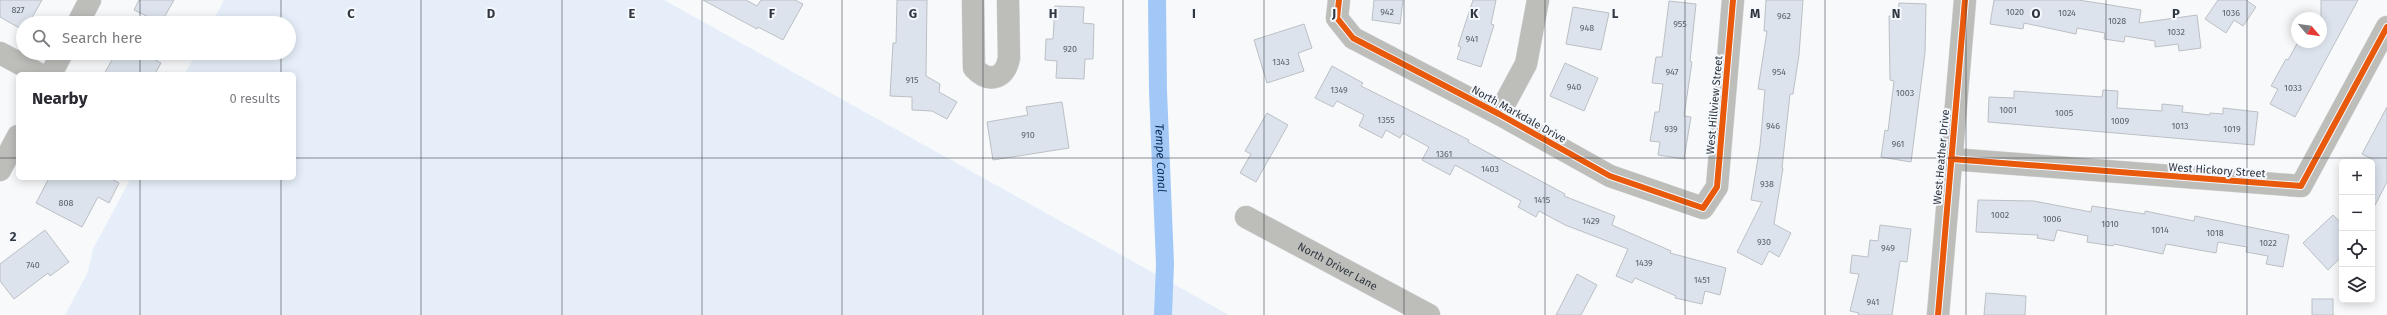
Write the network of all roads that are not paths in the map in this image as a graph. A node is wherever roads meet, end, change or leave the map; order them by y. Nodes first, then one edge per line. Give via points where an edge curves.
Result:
1 (90, 0) edge
2 (973, 0) edge
3 (1008, 0) edge
4 (1538, 0) edge
5 (1733, 0) edge
6 (1965, 0) edge
7 (1338, 9) edge
8 (82, 16) edge
9 (2387, 27) edge
10 (0, 53) edge
11 (58, 60) edge
12 (35, 72) edge
13 (52, 72) edge
14 (1499, 114) junction
15 (16, 140) edge
16 (1951, 159) junction
17 (0, 170) edge
18 (1703, 208) joint
19 (1246, 217) dead end
20 (1430, 315) edge
21 (1938, 315) edge

1 - 8 street
2 - 3 street via 974,68 980,75 990,77 998,76 1008,67
4 - 14 street via 1526,64
5 - 18 street, West Hillview Street via 1717,187
6 - 16 street, West Heather Drive
7 - 14 street, North Markdale Drive via 1353,38
9 - 16 street, West Hickory Street via 2301,186
10 - 12 street
11 - 13 street
14 - 18 street, North Markdale Drive via 1610,176
15 - 17 street
16 - 21 street, West Heather Drive
19 - 20 street, North Driver Lane

